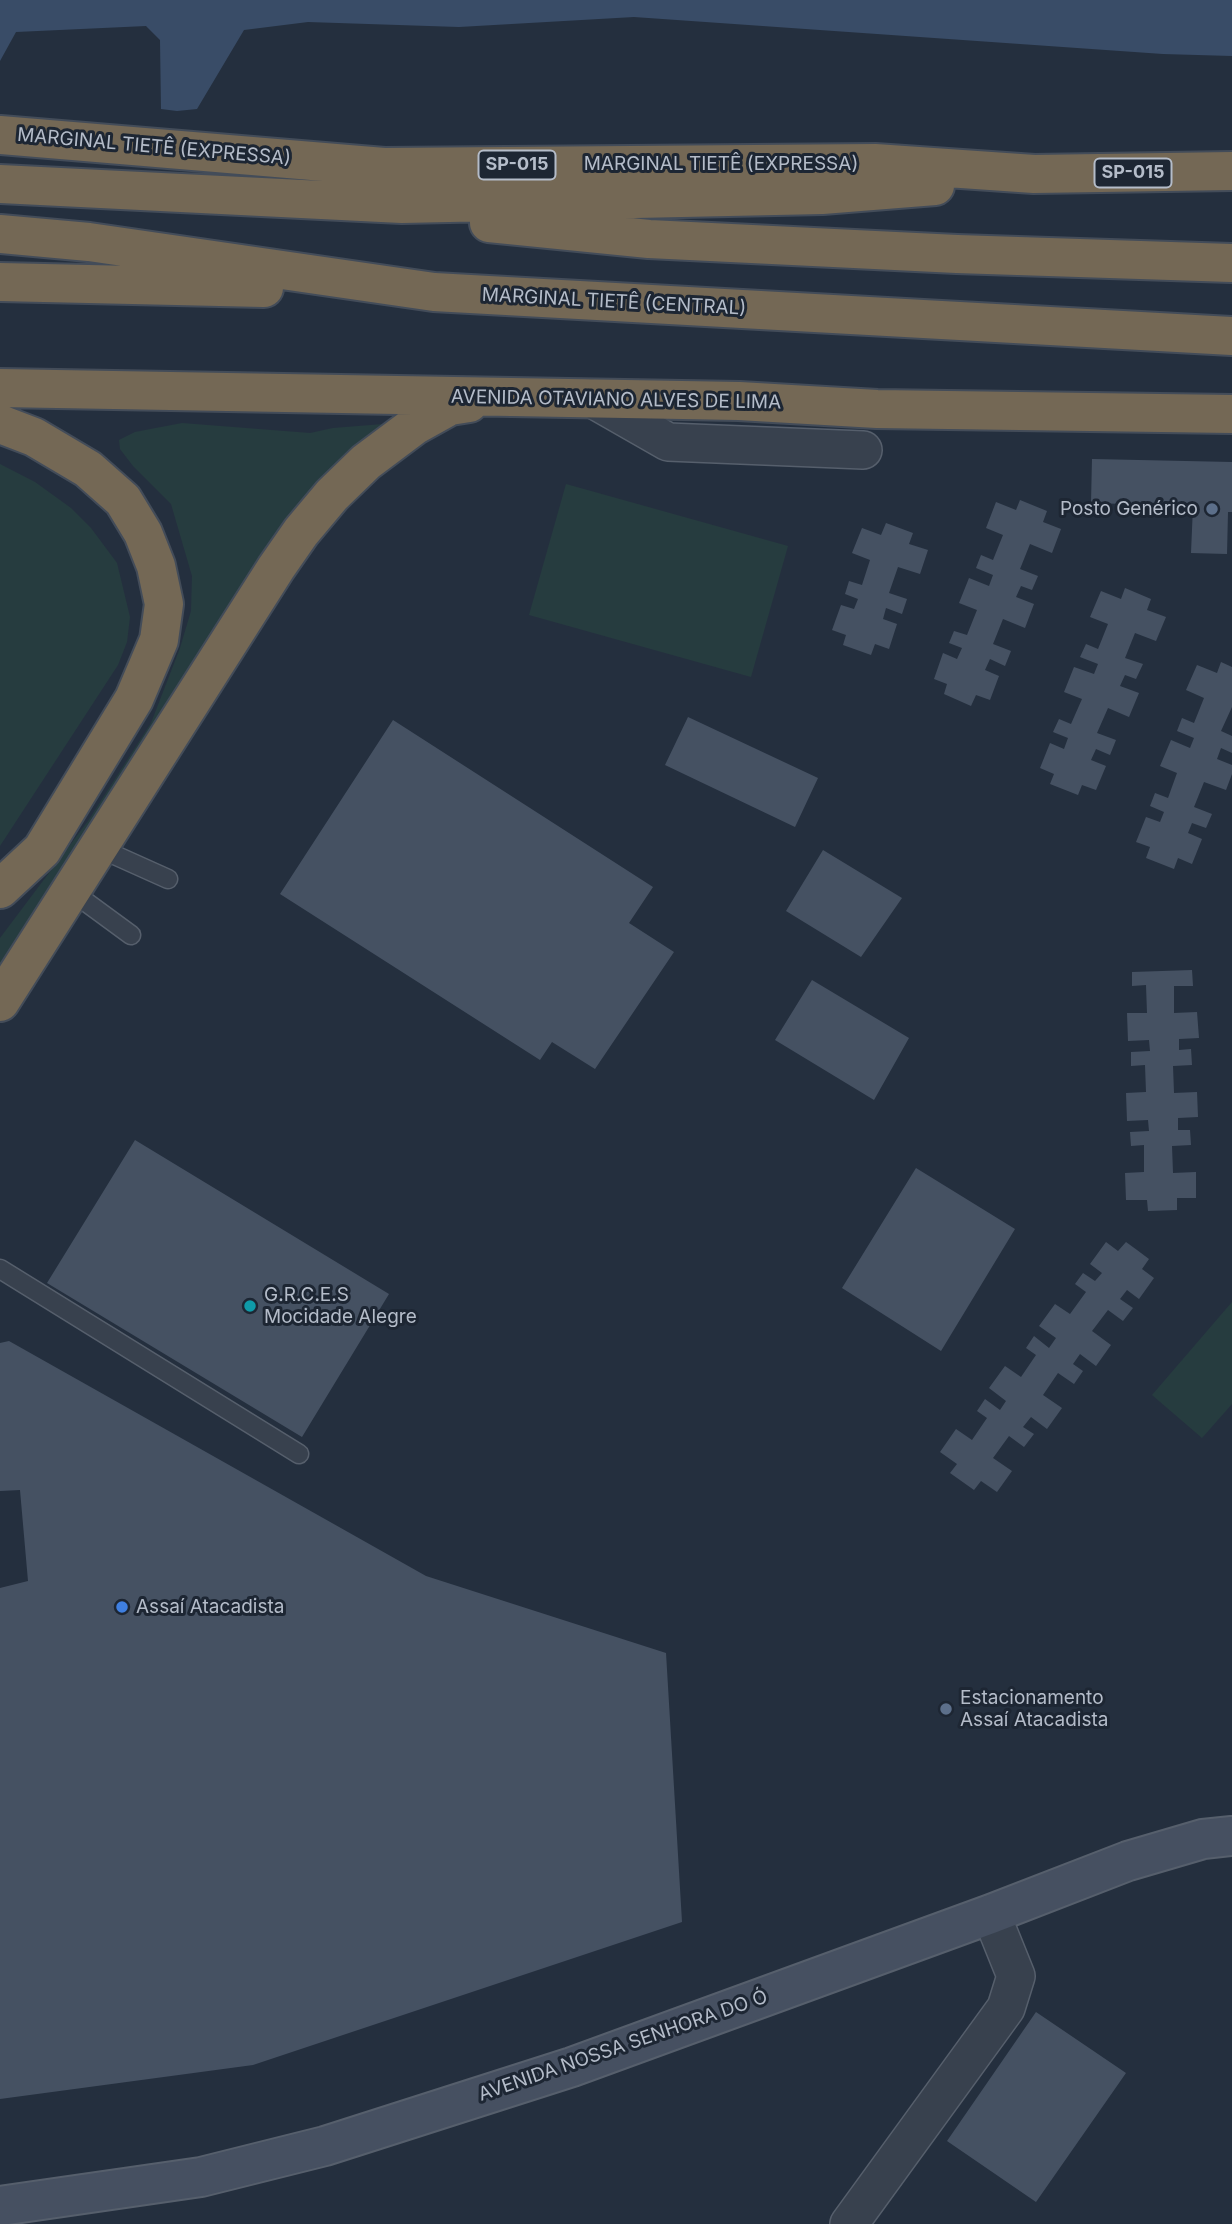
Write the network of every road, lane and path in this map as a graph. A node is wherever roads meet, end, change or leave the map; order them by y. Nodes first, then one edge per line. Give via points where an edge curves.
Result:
1 (0, 135) edge
2 (1232, 171) edge
3 (1034, 174) junction
4 (0, 184) edge
5 (401, 204) junction
6 (0, 234) edge
7 (1232, 263) edge
8 (0, 282) edge
9 (434, 292) junction
10 (1232, 336) edge
11 (0, 388) edge
12 (507, 397) junction
13 (591, 398) junction
14 (1232, 414) edge
15 (0, 424) edge
16 (863, 450) dead end
17 (99, 848) junction
18 (168, 879) dead end
19 (0, 889) edge
20 (71, 891) junction
21 (131, 935) dead end
22 (0, 1002) edge
23 (0, 1269) edge
24 (299, 1454) dead end
25 (1232, 1836) edge
26 (991, 1914) junction
27 (0, 2206) edge
28 (849, 2224) edge

1 - 3 highway, MARGINAL TIETÊ (EXPRESSA) / SP-015 via 384,167 875,163
2 - 3 highway, MARGINAL TIETÊ (EXPRESSA) / SP-015
3 - 5 highway, SP-015 via 822,195
4 - 5 highway, SP-015
5 - 7 highway via 455,219 649,239
6 - 9 highway, MARGINAL TIETÊ (CENTRAL) via 89,242
8 - 9 highway
9 - 10 highway, MARGINAL TIETÊ (CENTRAL)
11 - 12 highway, AVENIDA OTAVIANO ALVES DE LIMA
12 - 13 highway, AVENIDA OTAVIANO ALVES DE LIMA
12 - 17 highway via 450,406 414,426 332,495 276,568
13 - 14 highway, AVENIDA OTAVIANO ALVES DE LIMA via 877,409
13 - 16 street via 668,442
15 - 19 highway via 34,437 88,469 123,500 143,533 164,604 159,640 134,699 42,850
17 - 18 lane
17 - 20 highway
20 - 21 lane
20 - 22 highway
23 - 24 lane
25 - 26 main road, AVENIDA NOSSA SENHORA DO Ó via 1203,1839 1128,1861
26 - 27 main road, AVENIDA NOSSA SENHORA DO Ó via 572,2067 325,2146 201,2177
26 - 28 street via 1016,1976 1006,2008

